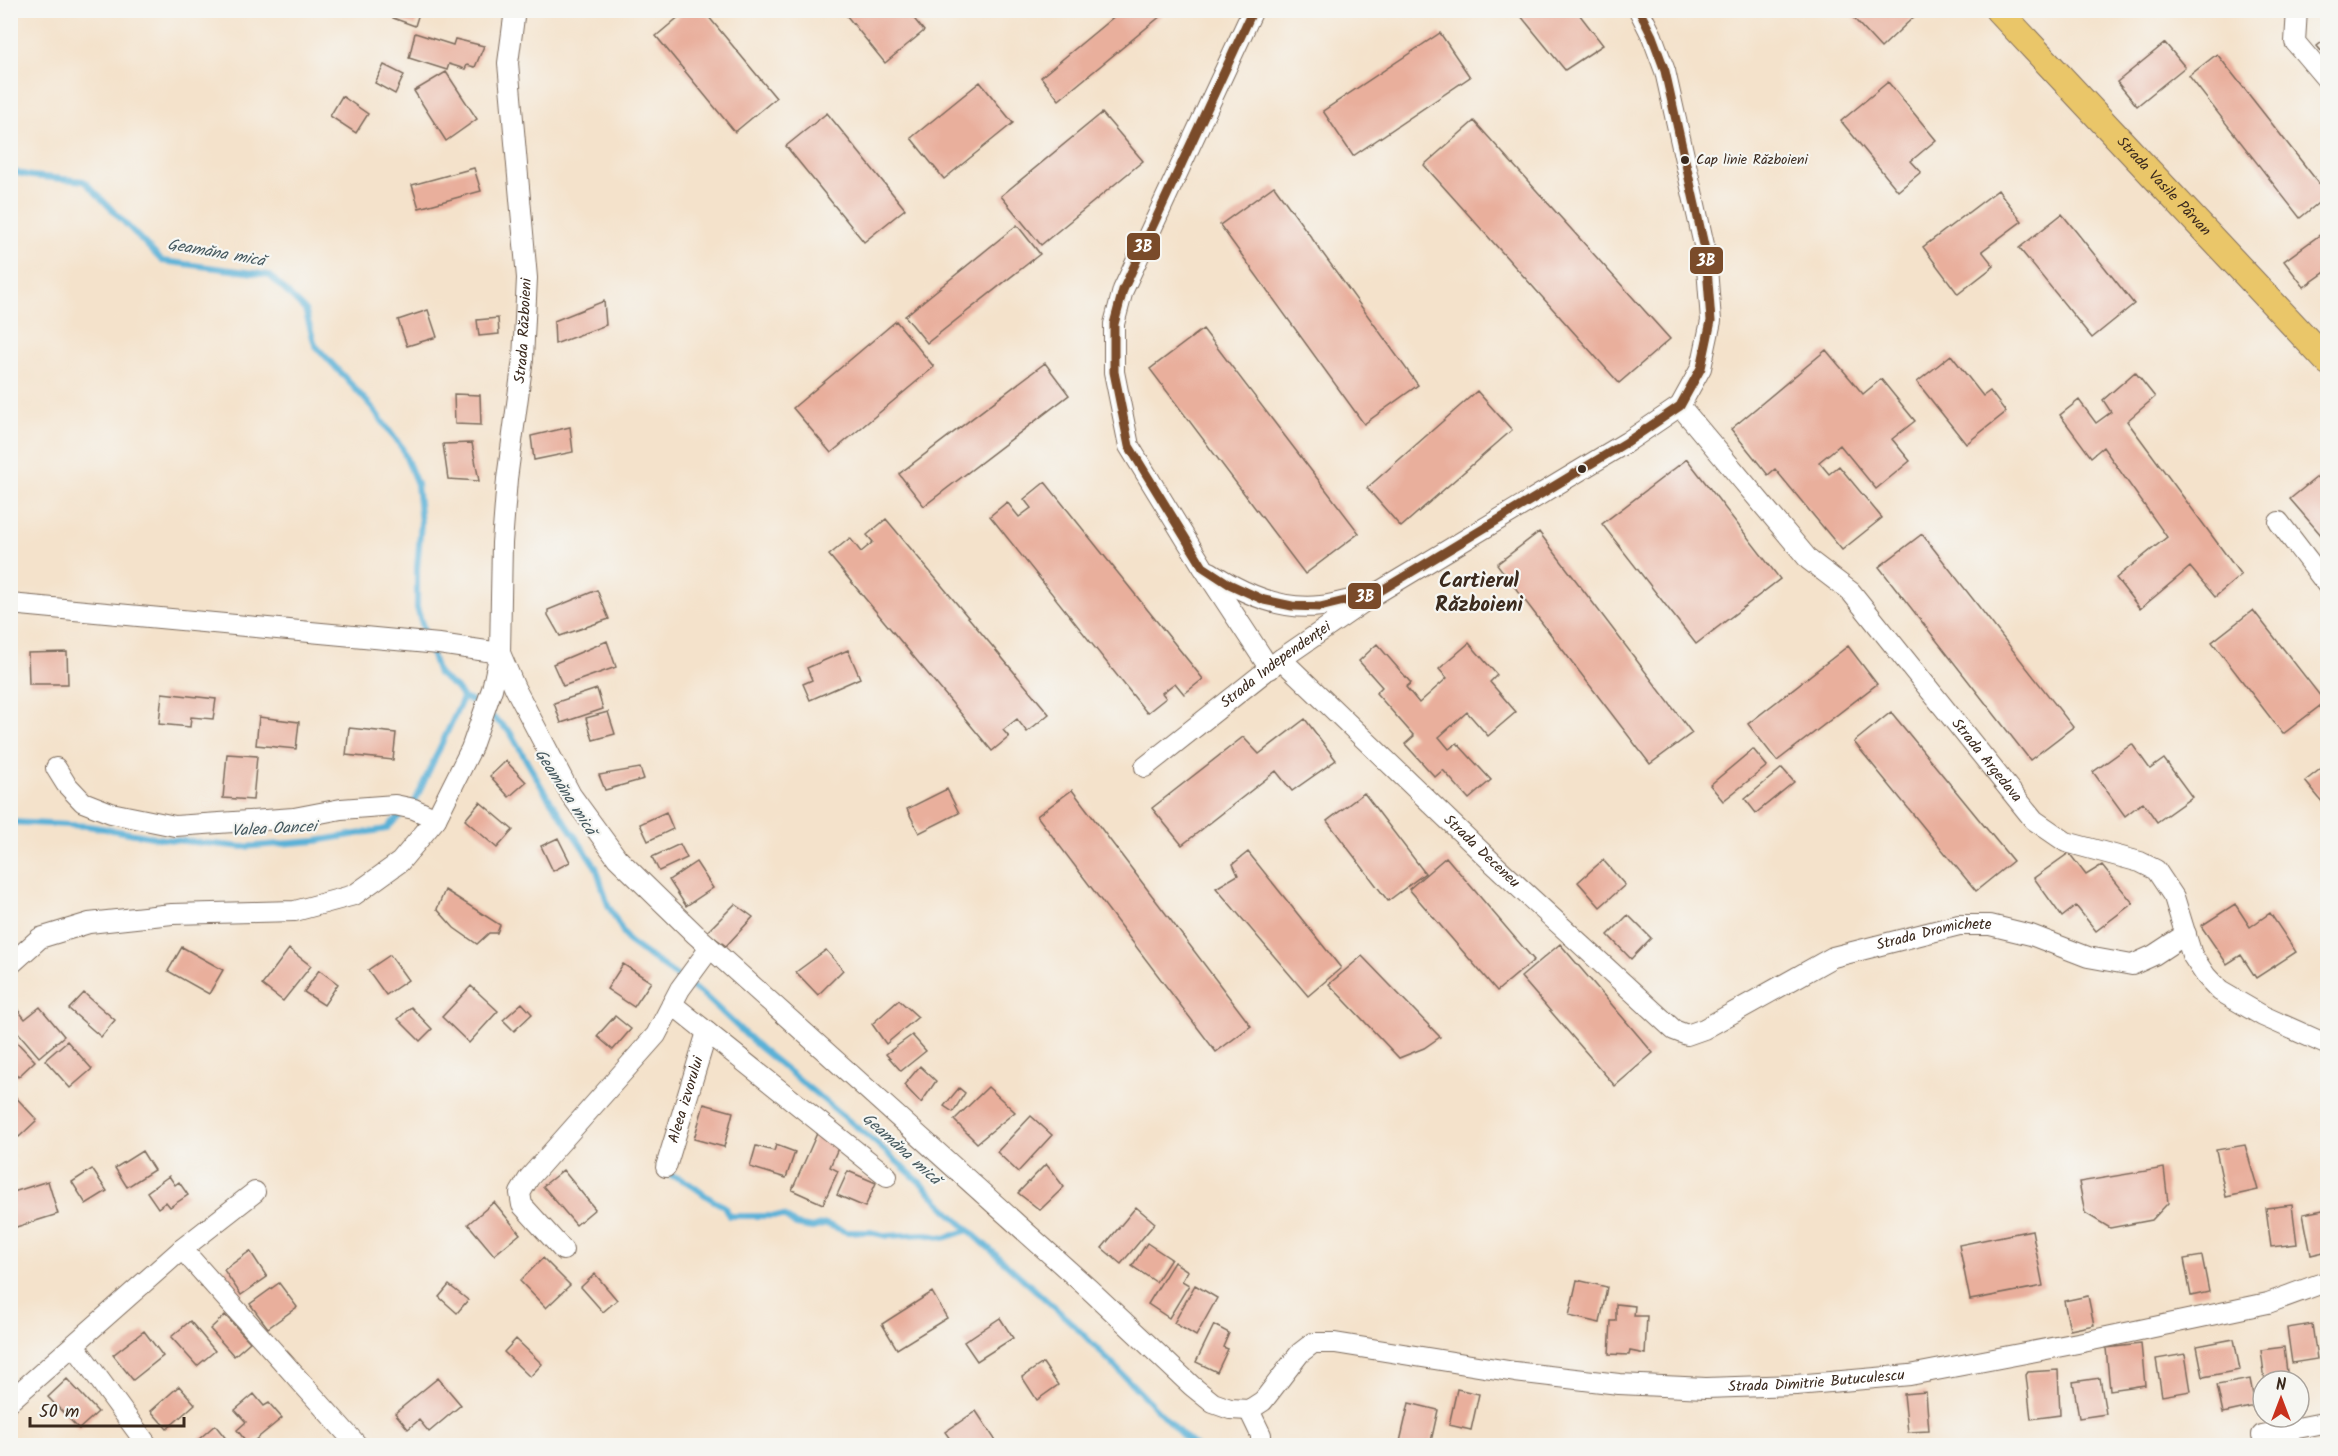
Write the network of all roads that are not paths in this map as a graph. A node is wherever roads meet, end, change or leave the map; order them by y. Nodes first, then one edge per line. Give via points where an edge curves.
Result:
1 (515, 10) edge
2 (1253, 10) edge
3 (1639, 10) edge
4 (1998, 10) edge
5 (2298, 10) edge
6 (2328, 81) edge
7 (2328, 362) edge
8 (1680, 406) junction
9 (2279, 522) dead end
10 (1203, 567) junction
11 (2328, 586) edge
12 (1377, 593) junction
13 (10, 604) edge
14 (500, 653) junction
15 (1275, 664) junction
16 (1145, 767) dead end
17 (56, 768) dead end
18 (436, 819) junction
19 (2186, 934) junction
20 (705, 956) junction
21 (10, 965) edge
22 (676, 997) junction
23 (707, 1032) junction
24 (1687, 1035) joint
25 (2328, 1045) edge
26 (666, 1167) dead end
27 (887, 1176) dead end
28 (255, 1192) dead end
29 (182, 1249) junction
30 (563, 1250) dead end
31 (2328, 1281) edge
32 (74, 1345) junction
33 (10, 1401) edge
34 (1249, 1410) junction
35 (2328, 1422) edge
36 (2262, 1435) dead end
37 (1261, 1440) edge
38 (148, 1446) edge
39 (358, 1446) edge

1 - 14 street, Strada Războieni via 508,63 527,278 523,359 502,543
2 - 10 street, Strada Deceneu via 1123,290 1114,324 1114,372 1129,446
3 - 8 street, Strada Independenței via 1665,71 1706,254 1711,321 1701,368
4 - 7 main road, Strada Vasile Pârvan
5 - 6 street via 2295,42
8 - 12 street, Strada Independenței
8 - 19 street, Strada Argedava via 1809,560 1851,592 2034,820 2066,842 2156,870 2174,897
9 - 11 street
10 - 12 street via 1264,600 1292,606 1320,607
10 - 15 street, Strada Deceneu
12 - 15 street, Strada Independenței
13 - 14 street
14 - 18 street via 471,749
14 - 20 street via 571,795 617,858
15 - 16 street, Strada Independenței
15 - 24 street, Strada Deceneu via 1674,1030
17 - 18 street via 83,802 111,813 175,826 294,818 395,804
18 - 21 street via 400,862 354,895 295,911 172,914 89,923 40,938
19 - 24 street, Strada Dromichete via 2132,965 2088,957 2031,935 1990,925 1959,925 1833,957
19 - 25 street, Strada Argedava via 2192,955 2220,992
20 - 22 street
20 - 34 street via 1080,1281 1212,1403 1230,1410
22 - 23 street
22 - 30 street via 656,1035 520,1193 522,1205
23 - 26 street, Aleea izvorului
23 - 27 street
28 - 29 street
29 - 32 street
29 - 39 street
31 - 34 street, Strada Dimitrie Butuculescu via 2268,1303 2083,1342 1910,1375 1796,1385 1706,1388 1619,1384 1313,1343 1300,1353 1263,1401
32 - 33 street
32 - 38 street
34 - 37 street
35 - 36 street

